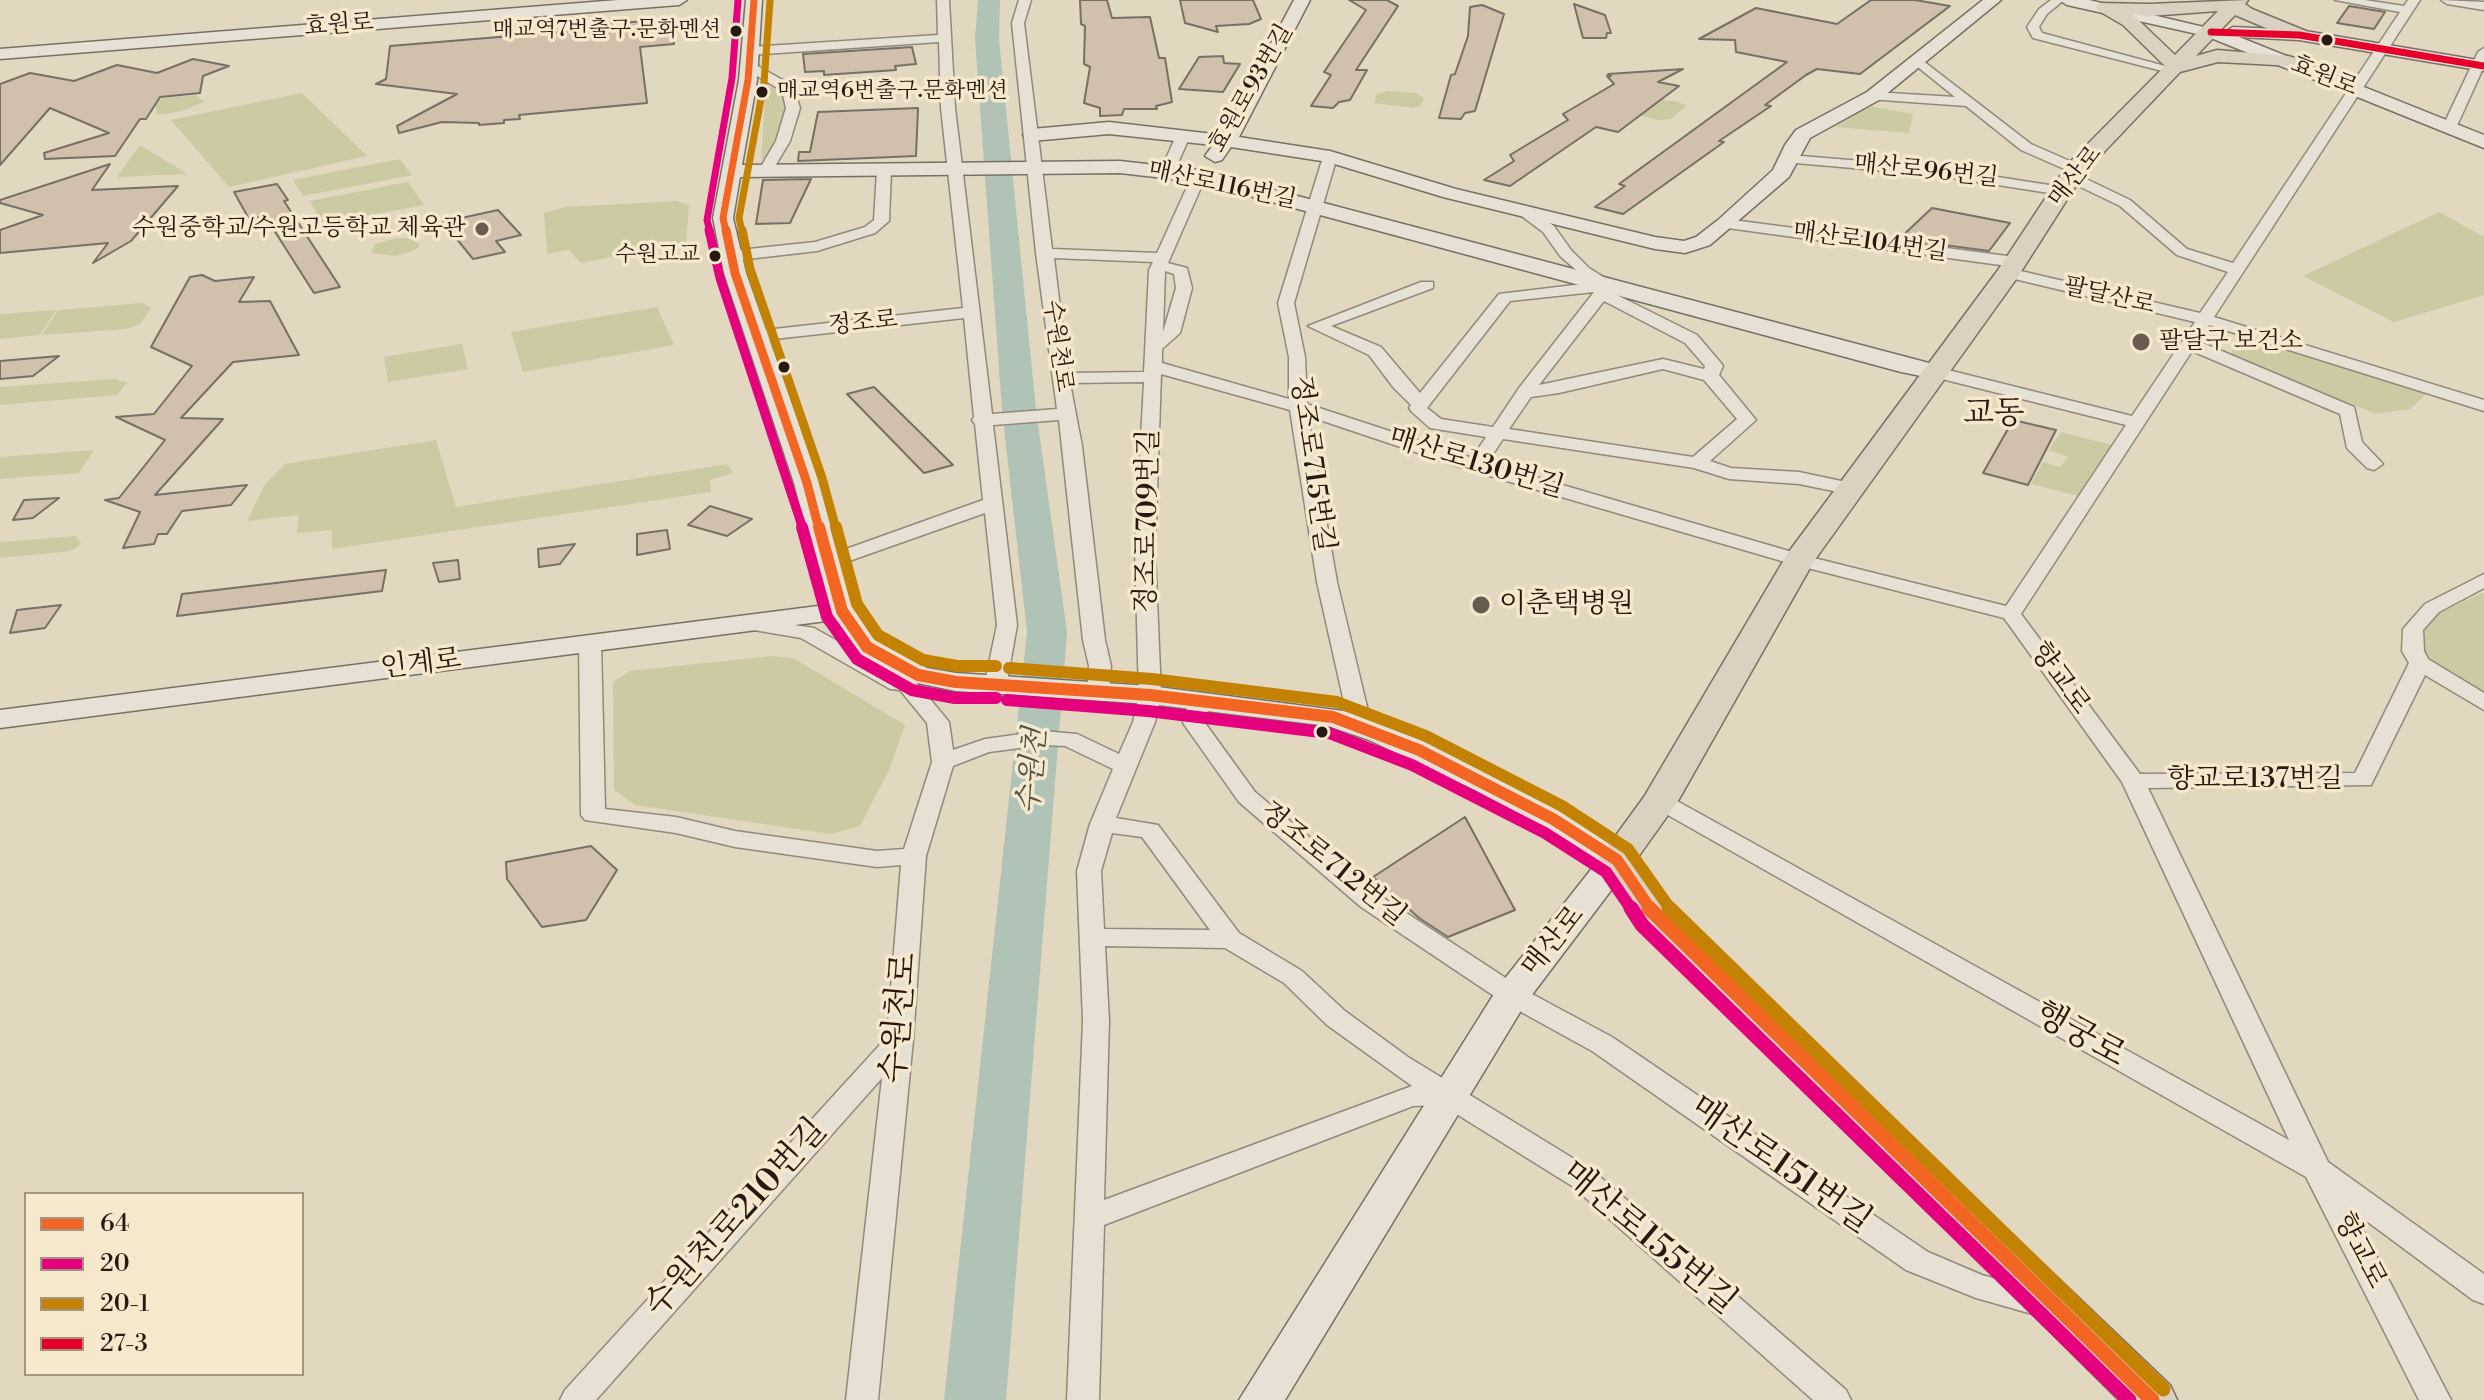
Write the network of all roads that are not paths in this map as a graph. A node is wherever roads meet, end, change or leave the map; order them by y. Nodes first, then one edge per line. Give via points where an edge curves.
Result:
1 (679, 0) edge
2 (754, 0) edge
3 (943, 0) edge
4 (1025, 0) edge
5 (1302, 0) edge
6 (1993, 0) edge
7 (2058, 0) edge
8 (2067, 0) edge
9 (2341, 0) edge
10 (2447, 0) edge
11 (2237, 3) edge
12 (2411, 5) edge
13 (2484, 6) edge
14 (2105, 7) junction
15 (2211, 32) junction
16 (2299, 35) junction
17 (943, 38) junction
18 (2382, 48) junction
19 (0, 54) edge
20 (749, 58) junction
21 (1918, 61) junction
22 (2482, 61) edge
23 (2288, 62) junction
24 (2175, 68) junction
25 (2354, 88) junction
26 (1873, 96) junction
27 (1969, 102) junction
28 (2449, 128) junction
29 (1032, 135) junction
30 (1183, 136) junction
31 (1227, 141) junction
32 (2484, 142) edge
33 (1330, 157) junction
34 (1789, 159) junction
35 (1031, 166) junction
36 (960, 169) junction
37 (766, 170) junction
38 (884, 170) junction
39 (731, 171) junction
40 (1167, 172) junction
41 (1199, 176) junction
42 (2070, 179) junction
43 (1313, 205) junction
44 (1522, 211) junction
45 (1725, 224) junction
46 (1044, 253) junction
47 (730, 256) junction
48 (1160, 262) junction
49 (2011, 268) junction
50 (2236, 269) junction
51 (1427, 285) dead end
52 (1607, 286) junction
53 (969, 312) junction
54 (2205, 319) junction
55 (1292, 324) junction
56 (1320, 327) junction
57 (756, 336) junction
58 (2188, 343) junction
59 (1155, 346) junction
60 (1153, 372) junction
61 (1936, 372) junction
62 (1710, 376) junction
63 (1060, 378) junction
64 (1525, 392) junction
65 (1421, 404) junction
66 (2484, 406) edge
67 (1298, 407) junction
68 (1067, 414) junction
69 (981, 420) junction
70 (2136, 422) junction
71 (1497, 433) junction
72 (1697, 463) junction
73 (2374, 464) dead end
74 (1476, 466) junction
75 (1853, 489) junction
76 (994, 503) junction
77 (1799, 560) junction
78 (828, 562) junction
79 (2484, 580) edge
80 (842, 611) junction
81 (2011, 614) junction
82 (749, 624) junction
83 (590, 642) junction
84 (885, 659) junction
85 (2420, 663) junction
86 (1002, 683) junction
87 (1093, 691) junction
88 (912, 692) junction
89 (1150, 695) junction
90 (1199, 702) junction
91 (2484, 703) edge
92 (0, 719) edge
93 (1351, 723) junction
94 (943, 762) junction
95 (1127, 767) junction
96 (2133, 781) junction
97 (1660, 801) junction
98 (1102, 824) junction
99 (914, 856) junction
100 (1617, 860) junction
101 (1092, 937) junction
102 (1230, 939) junction
103 (1512, 995) junction
104 (900, 1040) junction
105 (1451, 1094) junction
106 (2317, 1169) junction
107 (1090, 1218) junction
108 (2484, 1291) edge
109 (2060, 1309) junction
110 (576, 1400) edge
111 (862, 1400) edge
112 (1083, 1400) edge
113 (1261, 1400) edge
114 (1835, 1400) edge
115 (2152, 1400) edge
116 (2435, 1400) edge

1 - 19 street, 효원로
2 - 20 street
3 - 17 street
4 - 29 street, 수원천로 via 1018,23
5 - 31 street, 효원로93번길
6 - 21 street, 매산로96번길
7 - 24 street via 2033,27 2037,35
8 - 14 street, 효원로
9 - 12 street
10 - 13 street
11 - 14 main road via 2149,10
11 - 15 main road, 매산로
11 - 16 main road via 2245,13
12 - 18 street, 향교로
14 - 15 street, 효원로
14 - 24 main road via 2130,21
15 - 16 street
15 - 23 street, 효원로
15 - 24 main road, 매산로
16 - 18 street
17 - 20 street
17 - 36 street
18 - 22 street
18 - 25 street, 향교로
20 - 37 street via 788,89 793,108 783,141
20 - 39 street
21 - 26 street, 매산로96번길
21 - 27 street
22 - 28 street
23 - 24 main road via 2217,56
23 - 25 street, 효원로
24 - 42 main road, 매산로
25 - 28 street, 효원로
25 - 50 street, 향교로
26 - 27 street
26 - 34 street, 매산로96번길 via 1803,134
27 - 42 street
28 - 32 street, 효원로
29 - 30 street, 매산로96번길 via 1109,128
29 - 35 street, 수원천로
30 - 31 street, 매산로96번길
30 - 40 street
31 - 33 street, 매산로96번길
31 - 41 street, 효원로93번길
33 - 43 street, 정조로715번길
33 - 44 street, 매산로96번길
34 - 42 street, 매산로96번길
34 - 45 street, 매산로96번길 via 1782,173
35 - 36 street, 매산로116번길
35 - 40 street, 매산로116번길
35 - 46 street, 수원천로
36 - 38 street, 매산로116번길
36 - 53 street
37 - 38 street, 매산로116번길
37 - 39 street, 매산로116번길
38 - 47 street via 881,221 870,230 817,246
39 - 47 street via 723,218
40 - 41 street, 매산로116번길
41 - 43 street, 매산로116번길
41 - 48 street, 정조로709번길
42 - 49 main road, 매산로
42 - 50 street via 2125,203 2182,252
43 - 52 street, 매산로116번길
43 - 55 street, 정조로715번길 via 1286,303
44 - 45 street, 매산로96번길 via 1685,247
44 - 52 street, 매산로116번길 via 1549,229 1583,271
45 - 49 street, 매산로104번길
46 - 48 street
46 - 63 street, 수원천로
47 - 57 street
48 - 59 street, 정조로709번길
48 - 59 street, 정조로709번길 via 1181,271 1184,288 1172,333
49 - 54 street, 팔달산로
49 - 61 main road, 매산로
50 - 54 street, 향교로
51 - 56 street
52 - 61 street, 매산로116번길
52 - 62 street, 매산로116번길 via 1609,297 1691,339 1714,366
52 - 64 street
52 - 65 street, 매산로116번길 via 1505,297
53 - 57 street, 정조로
53 - 69 street
54 - 58 street, 향교로
54 - 66 street, 팔달산로
55 - 56 street
55 - 67 street, 정조로715번길
56 - 65 street via 1375,351
57 - 78 street
58 - 70 street, 향교로
58 - 73 street via 2348,411 2353,444
59 - 60 street, 정조로709번길
60 - 63 street, 매산로130번길
60 - 67 street, 매산로130번길
60 - 89 street, 정조로709번길 via 1145,550
61 - 70 street
61 - 75 main road, 매산로
62 - 64 street via 1663,364
62 - 72 street via 1747,420
63 - 68 street, 수원천로
64 - 71 street
65 - 71 street via 1418,408 1436,424
67 - 74 street, 매산로130번길
67 - 93 street, 정조로715번길 via 1327,582 1357,711
68 - 69 street
68 - 87 street, 수원천로 via 1100,666
69 - 76 street
70 - 81 street, 향교로
71 - 72 street
71 - 74 street
72 - 75 street via 1729,473
74 - 77 street, 매산로130번길
75 - 77 main road, 매산로
76 - 78 street
76 - 86 street via 1007,625
77 - 81 street, 매산로130번길
77 - 97 main road, 매산로
78 - 80 street
79 - 85 street via 2432,608 2413,629 2413,651
80 - 82 street, 인계로
80 - 84 street via 867,647
81 - 96 street, 향교로
82 - 83 street, 인계로
82 - 88 street via 807,632
83 - 92 street, 인계로
83 - 99 street via 593,815 877,859
84 - 86 street via 918,675
84 - 88 street, 수원천로
85 - 91 street
85 - 96 street, 향교로137번길 via 2363,780
86 - 87 street
87 - 89 street
88 - 94 street, 수원천로 via 938,722
89 - 90 street
89 - 95 street
90 - 93 street
90 - 103 street, 정조로712번길 via 1194,723 1247,797 1370,901
93 - 100 street via 1486,783
94 - 95 street via 985,746 1043,738 1069,739
94 - 99 street, 수원천로
95 - 98 street
96 - 106 street, 향교로
97 - 100 main road, 매산로
97 - 106 street, 행궁로
98 - 101 street via 1089,871
98 - 102 street via 1150,830
99 - 104 street, 수원천로
100 - 103 street, 매산로
100 - 109 main road via 1653,914
101 - 102 street
101 - 107 street via 1096,1021
102 - 105 street, 매산로155번길 via 1293,977 1336,1018 1398,1064
103 - 105 street, 매산로
103 - 109 street, 매산로151번길 via 1602,1044 1917,1261 1976,1286
104 - 110 street, 수원천로210번길
104 - 111 street, 수원천로
105 - 107 street via 1411,1096
105 - 113 street, 매산로
105 - 114 street, 매산로155번길 via 1582,1178
106 - 108 street, 행궁로
106 - 116 street, 향교로
107 - 112 street
109 - 115 main road

